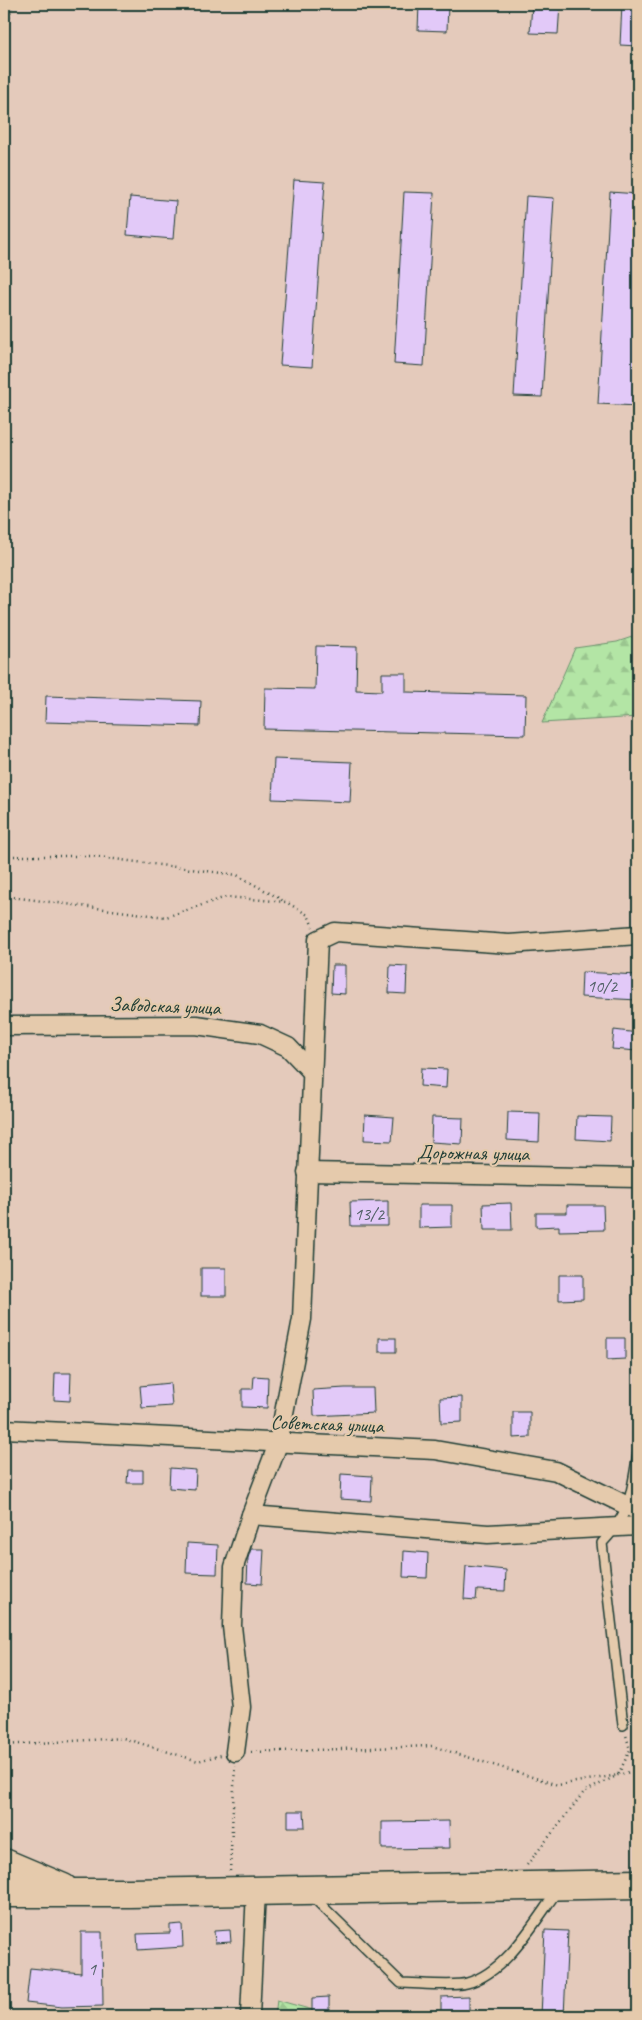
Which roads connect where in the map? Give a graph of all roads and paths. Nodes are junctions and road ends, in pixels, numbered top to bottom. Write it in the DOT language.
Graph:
graph roads {
  1 [pos="12,4"];
  2 [pos="4,47"];
  3 [pos="4,856"];
  4 [pos="4,896"];
  5 [pos="286,902"];
  6 [pos="638,936"];
  7 [pos="318,940"];
  8 [pos="4,1026"];
  9 [pos="311,1071"];
  10 [pos="307,1172"];
  11 [pos="638,1178"];
  12 [pos="4,1429"];
  13 [pos="278,1444"];
  14 [pos="638,1453"];
  15 [pos="633,1509"];
  16 [pos="251,1516"];
  17 [pos="638,1526"];
  18 [pos="616,1528"];
  19 [pos="623,1725"];
  20 [pos="4,1745"];
  21 [pos="235,1752"];
  22 [pos="638,1770"];
  23 [pos="618,1776"];
  24 [pos="4,1863"];
  25 [pos="638,1884"];
  26 [pos="562,1885"];
  27 [pos="511,1886"];
  28 [pos="305,1890"];
  29 [pos="229,1891"];
  30 [pos="256,1891"];
  31 [pos="4,1893"];
  32 [pos="76,1893"];
  33 [pos="250,2016"];
  1 -- 2 [label="path"];
  3 -- 5 [label="path"];
  4 -- 5 [label="path"];
  5 -- 7 [label="path"];
  6 -- 7 [label="street"];
  7 -- 9 [label="street"];
  8 -- 9 [label="street, Заводская улица"];
  9 -- 10 [label="street"];
  10 -- 11 [label="street, Дорожная улица"];
  10 -- 13 [label="street"];
  12 -- 13 [label="street, Советская улица"];
  13 -- 15 [label="street, Советская улица"];
  13 -- 16 [label="street"];
  14 -- 15 [label="lane"];
  15 -- 18 [label="lane"];
  16 -- 18 [label="street"];
  16 -- 21 [label="street"];
  17 -- 18 [label="street"];
  18 -- 19 [label="lane"];
  19 -- 23 [label="path"];
  20 -- 21 [label="path"];
  21 -- 23 [label="path"];
  21 -- 29 [label="path"];
  22 -- 23 [label="path"];
  23 -- 27 [label="path"];
  24 -- 32 [label="highway"];
  25 -- 26 [label="highway"];
  26 -- 27 [label="highway"];
  26 -- 28 [label="lane"];
  27 -- 28 [label="highway"];
  28 -- 30 [label="highway"];
  29 -- 30 [label="highway"];
  29 -- 32 [label="highway"];
  30 -- 33 [label="street"];
  31 -- 32 [label="highway"];
}
